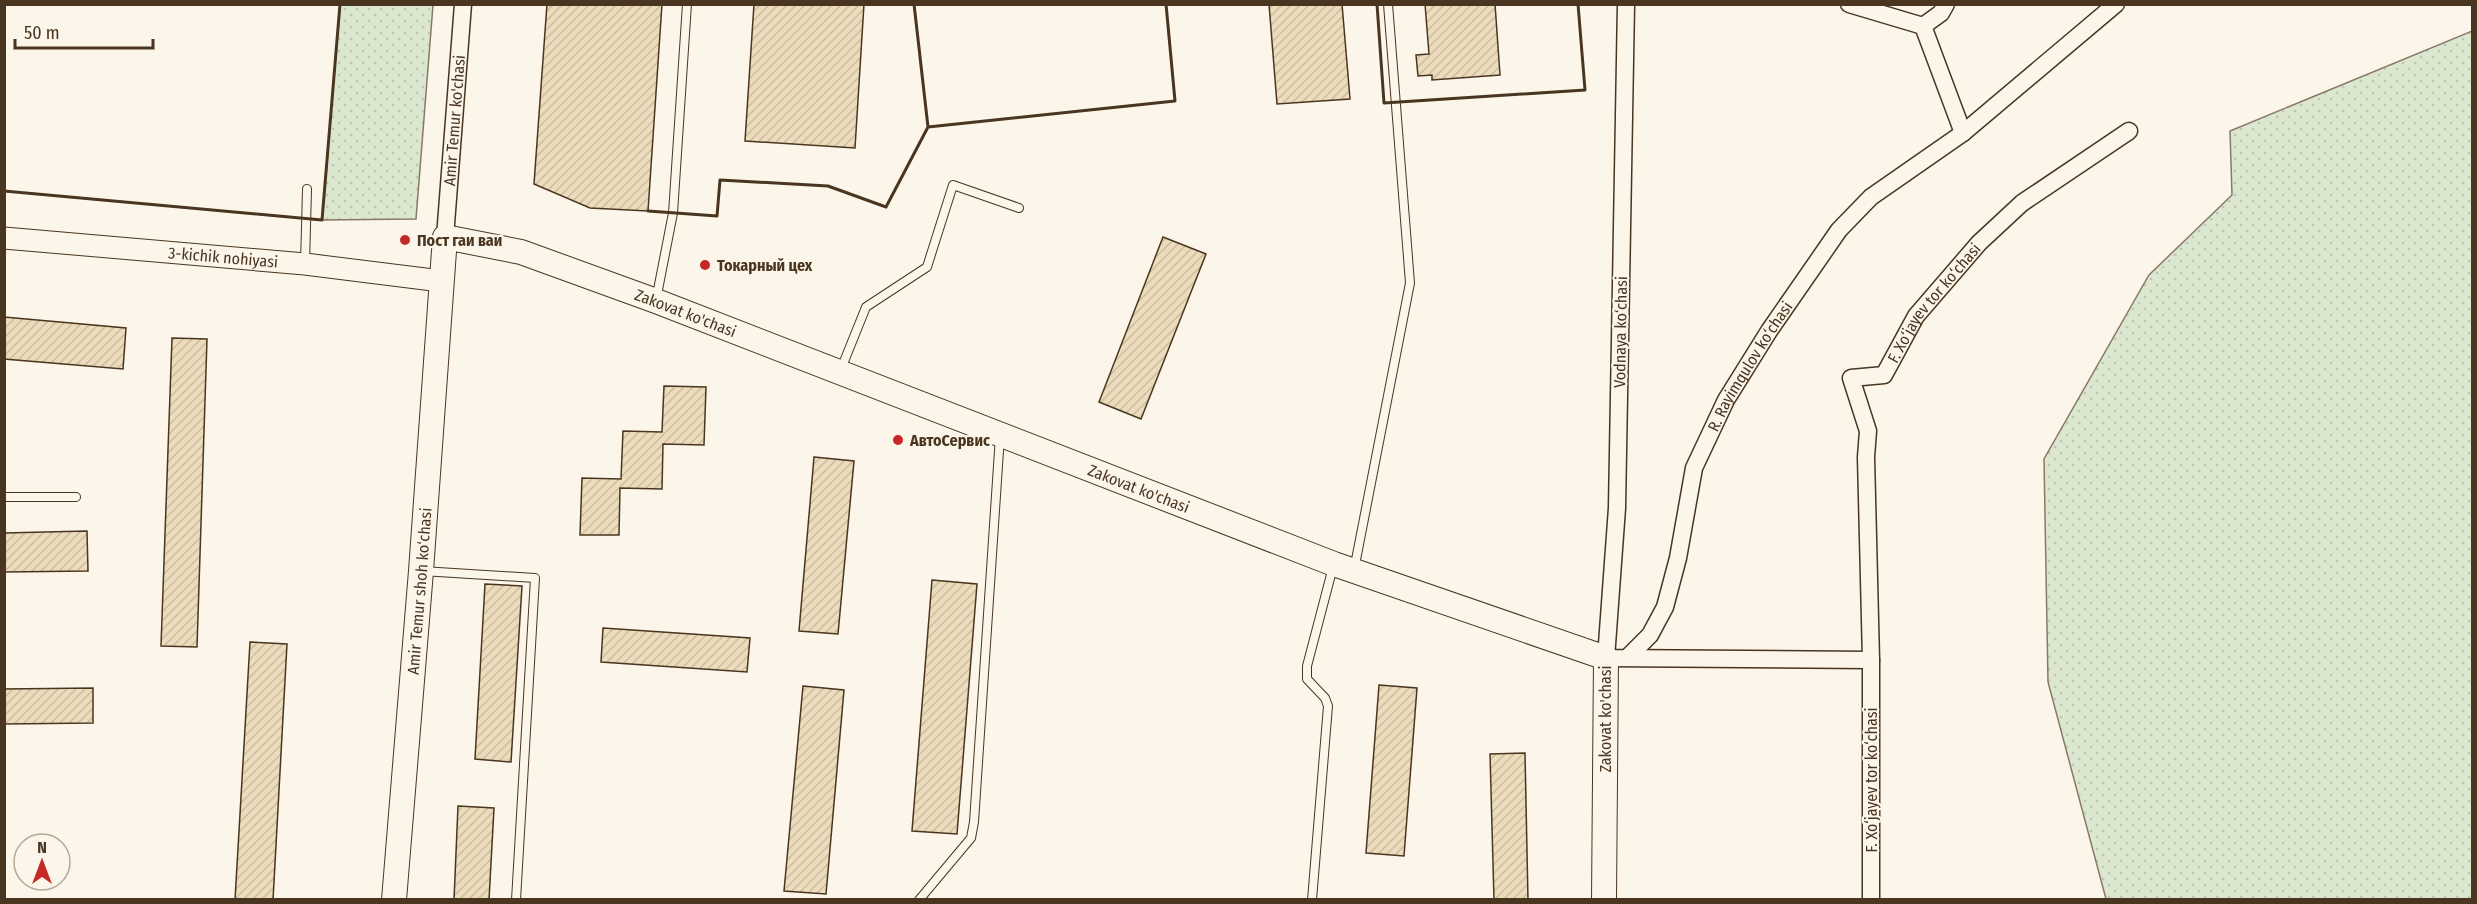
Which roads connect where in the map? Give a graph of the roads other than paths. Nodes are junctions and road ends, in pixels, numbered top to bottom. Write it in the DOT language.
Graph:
graph roads {
  1 [pos="463,4"];
  2 [pos="687,4"];
  3 [pos="1388,4"];
  4 [pos="1626,4"];
  5 [pos="1849,4"];
  6 [pos="1946,4"];
  7 [pos="2116,4"];
  8 [pos="1923,26"];
  9 [pos="2129,131"];
  10 [pos="1964,133"];
  11 [pos="307,189"];
  12 [pos="1019,208"];
  13 [pos="445,237"];
  14 [pos="4,238"];
  15 [pos="305,264"];
  16 [pos="441,281"];
  17 [pos="656,301"];
  18 [pos="839,372"];
  19 [pos="1000,436"];
  20 [pos="4,497"];
  21 [pos="76,497"];
  22 [pos="1344,567"];
  23 [pos="421,571"];
  24 [pos="1617,657"];
  25 [pos="1871,660"];
  26 [pos="394,900"];
  27 [pos="516,900"];
  28 [pos="919,900"];
  29 [pos="1312,900"];
  30 [pos="1604,900"];
  31 [pos="1871,900"];
  1 -- 13 [label="street, Amir Temur ko'chasi"];
  2 -- 17 [label="lane"];
  3 -- 22 [label="lane"];
  4 -- 24 [label="street, Vodnaya ko‘chasi"];
  5 -- 8 [label="street"];
  6 -- 8 [label="street"];
  7 -- 10 [label="street, R. Rayimqulov ko‘chasi"];
  8 -- 10 [label="street"];
  9 -- 25 [label="street, F. Xo‘jayev tor ko‘chasi"];
  10 -- 24 [label="street, R. Rayimqulov ko‘chasi"];
  11 -- 15 [label="lane"];
  12 -- 18 [label="lane"];
  13 -- 16 [label="main road, Amir Temur shoh ko‘chasi"];
  13 -- 17 [label="main road, Zakovat ko'chasi"];
  14 -- 15 [label="street, 3-kichik nohiyasi"];
  15 -- 16 [label="street, 3-kichik nohiyasi"];
  16 -- 23 [label="main road, Amir Temur shoh ko‘chasi"];
  17 -- 18 [label="main road, Zakovat ko'chasi"];
  18 -- 19 [label="main road, Zakovat ko'chasi"];
  19 -- 22 [label="main road, Zakovat ko'chasi"];
  19 -- 28 [label="lane"];
  20 -- 21 [label="lane"];
  22 -- 24 [label="main road, Zakovat ko'chasi"];
  22 -- 29 [label="lane"];
  23 -- 26 [label="main road, Amir Temur shoh ko‘chasi"];
  23 -- 27 [label="lane"];
  24 -- 25 [label="street"];
  24 -- 30 [label="main road, Zakovat ko'chasi"];
  25 -- 31 [label="street, F. Xo‘jayev tor ko‘chasi"];
}
